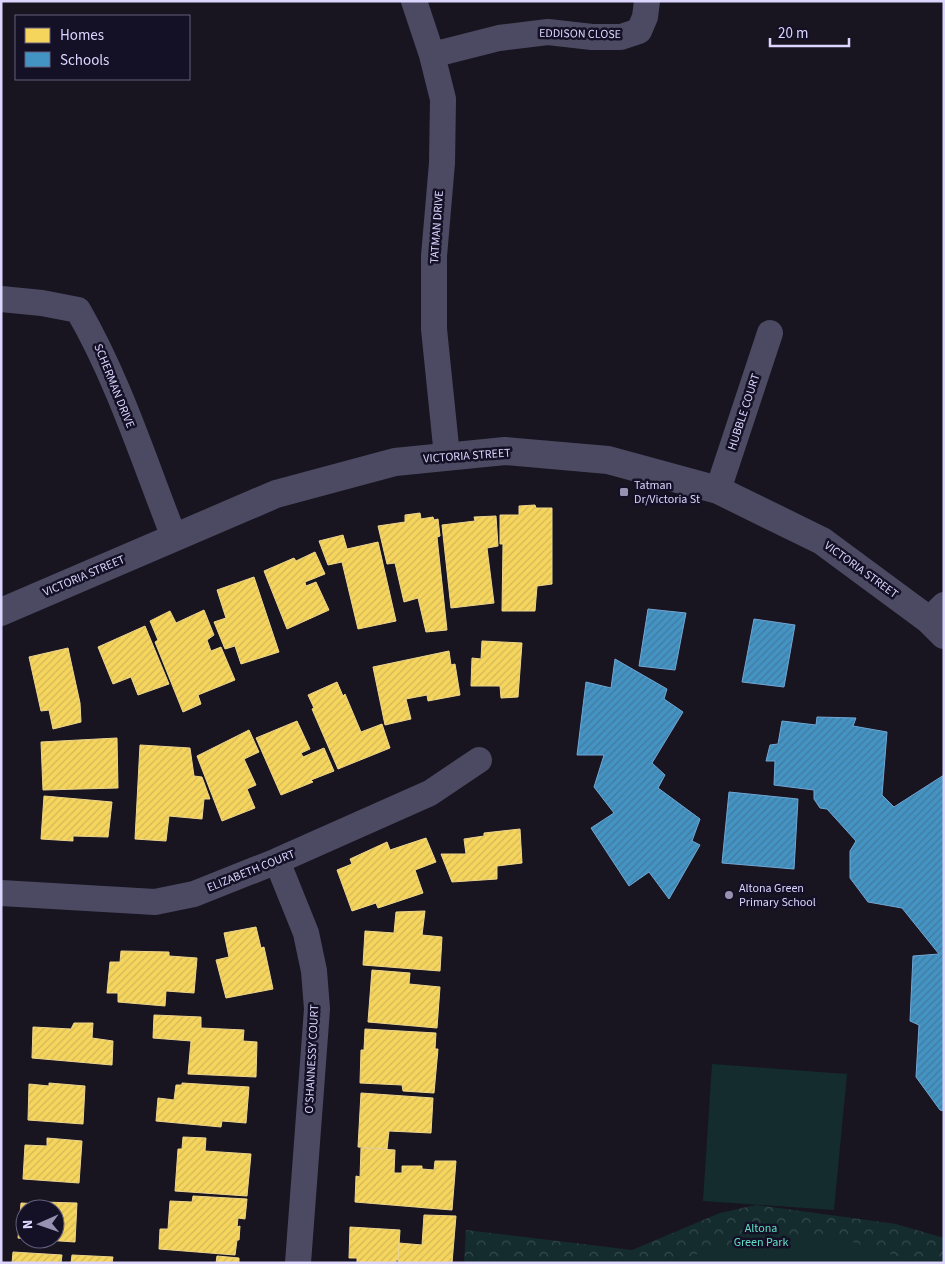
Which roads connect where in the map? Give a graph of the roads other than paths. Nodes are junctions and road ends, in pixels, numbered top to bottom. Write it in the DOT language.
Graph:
graph roads {
  1 [pos="414,1"];
  2 [pos="647,1"];
  3 [pos="432,55"];
  4 [pos="1,299"];
  5 [pos="770,333"];
  6 [pos="447,456"];
  7 [pos="718,490"];
  8 [pos="174,537"];
  9 [pos="1,612"];
  10 [pos="939,620"];
  11 [pos="479,760"];
  12 [pos="277,861"];
  13 [pos="1,893"];
  14 [pos="298,1263"];
  1 -- 3 [label="street, TATMAN DRIVE"];
  2 -- 3 [label="street, EDDISON CLOSE"];
  3 -- 6 [label="street, TATMAN DRIVE"];
  4 -- 8 [label="street, SCHERMAN DRIVE"];
  5 -- 7 [label="street, HUBBLE COURT"];
  6 -- 7 [label="street, VICTORIA STREET"];
  6 -- 8 [label="street, VICTORIA STREET"];
  7 -- 10 [label="street, VICTORIA STREET"];
  8 -- 9 [label="street, VICTORIA STREET"];
  11 -- 12 [label="street, ELIZABETH COURT"];
  12 -- 13 [label="street, ELIZABETH COURT"];
  12 -- 14 [label="street, O'SHANNESSY COURT"];
}
